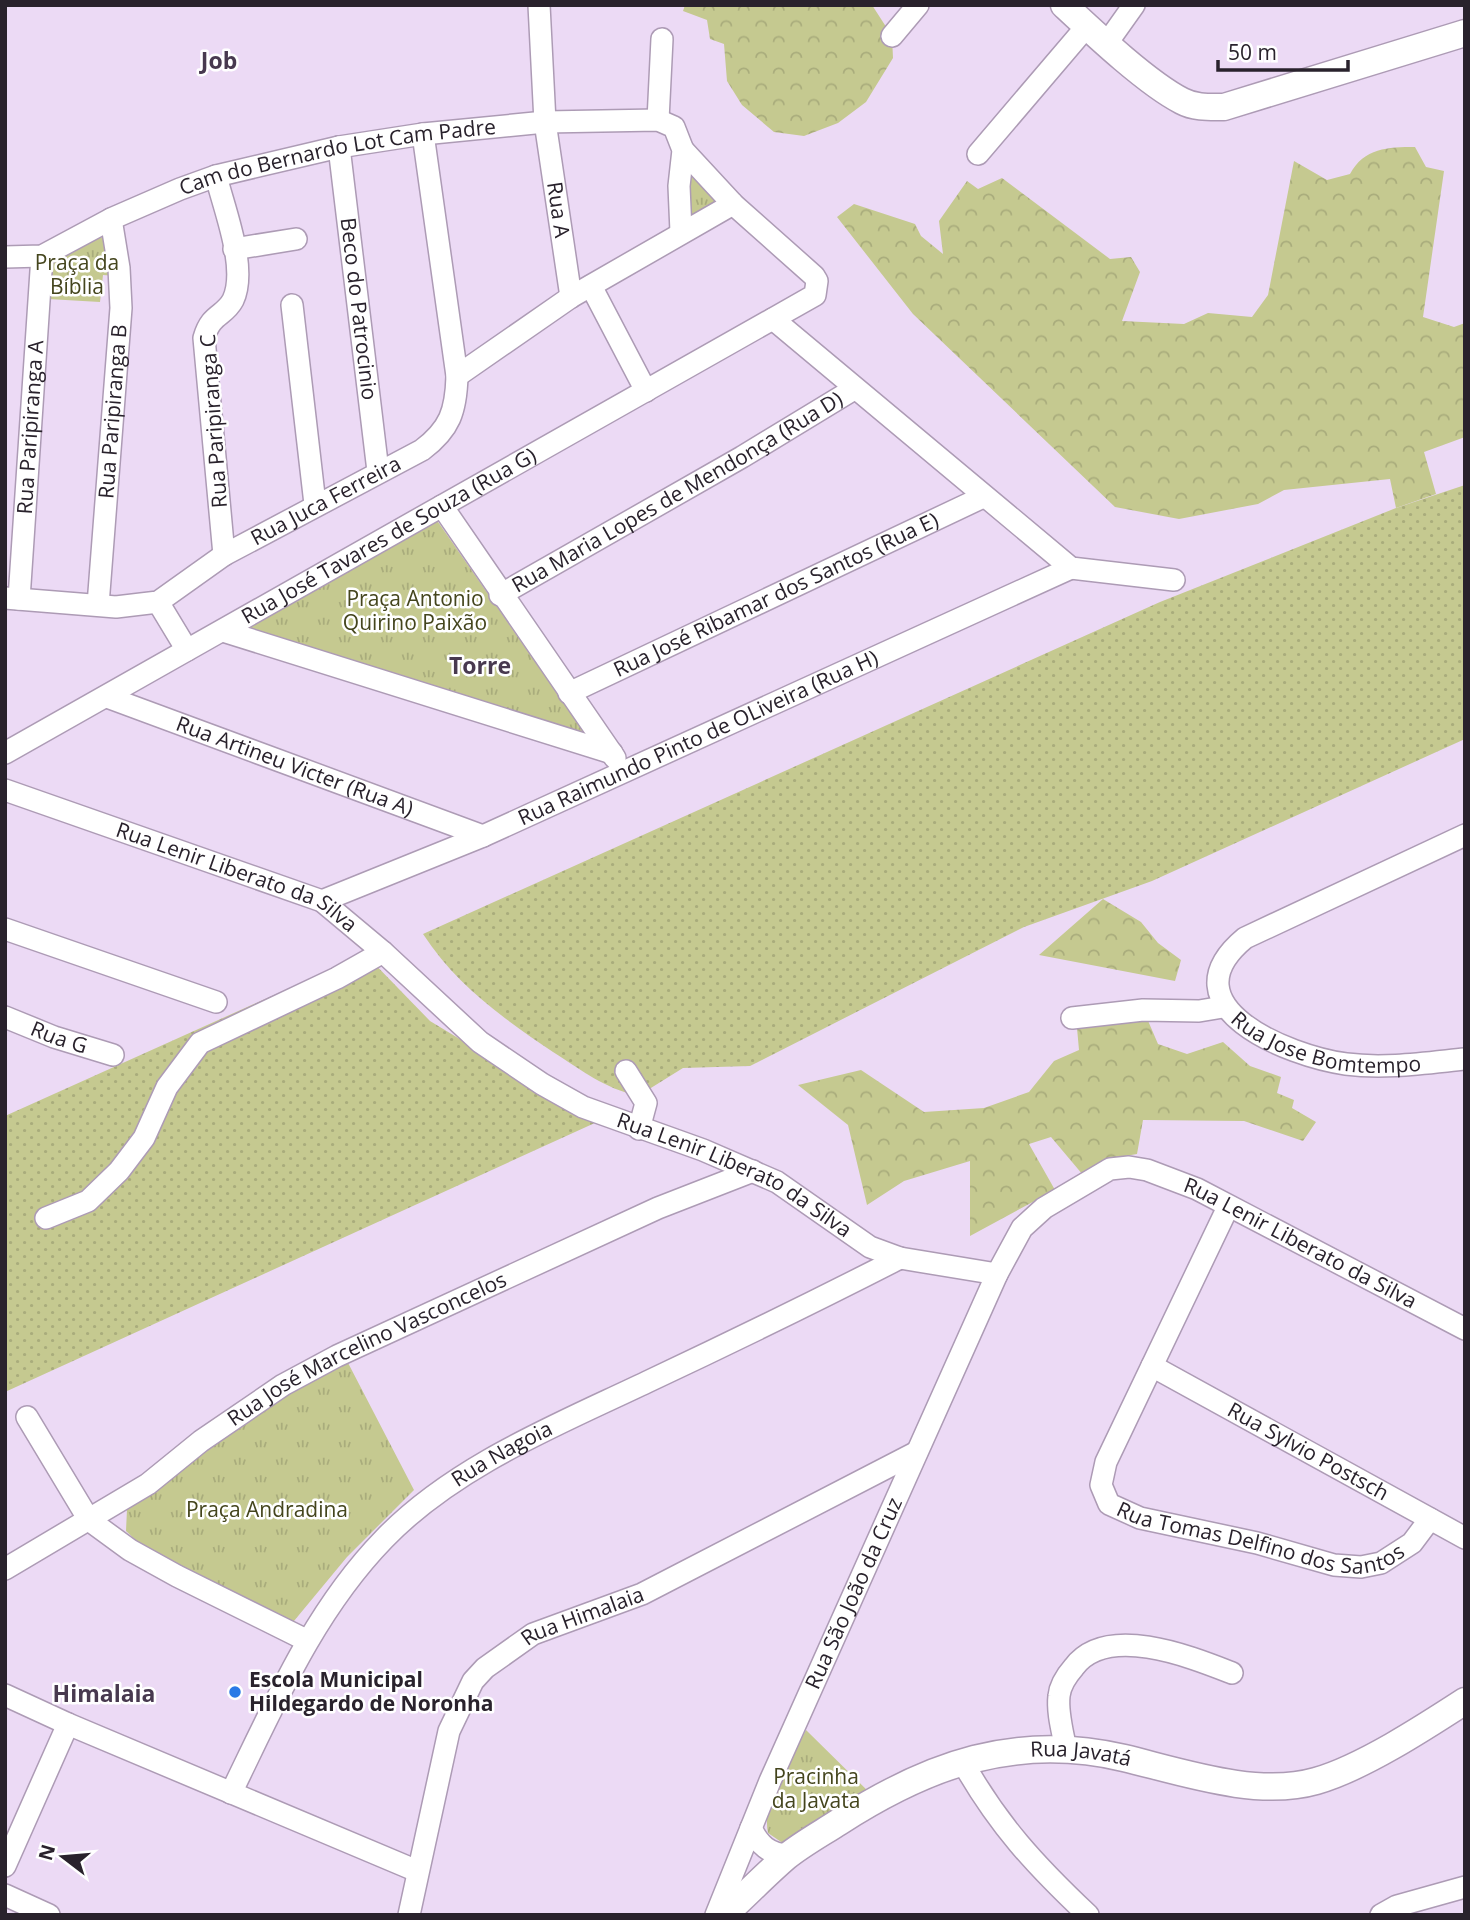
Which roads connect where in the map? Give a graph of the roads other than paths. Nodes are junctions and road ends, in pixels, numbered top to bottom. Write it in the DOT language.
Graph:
graph roads {
  1 [pos="539,5"];
  2 [pos="918,5"];
  3 [pos="1064,5"];
  4 [pos="1134,5"];
  5 [pos="1087,26"];
  6 [pos="1465,33"];
  7 [pos="892,36"];
  8 [pos="662,39"];
  9 [pos="1107,43"];
  10 [pos="658,120"];
  11 [pos="545,122"];
  12 [pos="423,134"];
  13 [pos="681,143"];
  14 [pos="339,147"];
  15 [pos="978,154"];
  16 [pos="216,176"];
  17 [pos="733,204"];
  18 [pos="111,219"];
  19 [pos="681,232"];
  20 [pos="296,239"];
  21 [pos="234,249"];
  22 [pos="42,256"];
  23 [pos="5,257"];
  24 [pos="591,286"];
  25 [pos="571,297"];
  26 [pos="292,305"];
  27 [pos="773,319"];
  28 [pos="457,376"];
  29 [pos="853,389"];
  30 [pos="646,391"];
  31 [pos="378,471"];
  32 [pos="983,497"];
  33 [pos="315,504"];
  34 [pos="442,506"];
  35 [pos="224,555"];
  36 [pos="1071,568"];
  37 [pos="1174,580"];
  38 [pos="500,595"];
  39 [pos="12,598"];
  40 [pos="158,602"];
  41 [pos="98,605"];
  42 [pos="223,631"];
  43 [pos="187,650"];
  44 [pos="569,693"];
  45 [pos="107,698"];
  46 [pos="5,753"];
  47 [pos="612,753"];
  48 [pos="624,771"];
  49 [pos="5,790"];
  50 [pos="1465,835"];
  51 [pos="482,836"];
  52 [pos="322,901"];
  53 [pos="5,929"];
  54 [pos="383,952"];
  55 [pos="216,1002"];
  56 [pos="1223,1007"];
  57 [pos="5,1017"];
  58 [pos="1072,1018"];
  59 [pos="113,1055"];
  60 [pos="1465,1059"];
  61 [pos="626,1071"];
  62 [pos="639,1129"];
  63 [pos="753,1171"];
  64 [pos="1228,1207"];
  65 [pos="46,1218"];
  66 [pos="900,1258"];
  67 [pos="997,1274"];
  68 [pos="1465,1329"];
  69 [pos="1152,1366"];
  70 [pos="27,1417"];
  71 [pos="915,1452"];
  72 [pos="1430,1518"];
  73 [pos="89,1520"];
  74 [pos="1465,1538"];
  75 [pos="5,1569"];
  76 [pos="306,1640"];
  77 [pos="1232,1673"];
  78 [pos="5,1695"];
  79 [pos="1465,1700"];
  80 [pos="68,1724"];
  81 [pos="1066,1749"];
  82 [pos="962,1760"];
  83 [pos="231,1793"];
  84 [pos="751,1828"];
  85 [pos="788,1855"];
  86 [pos="5,1866"];
  87 [pos="417,1871"];
  88 [pos="1465,1887"];
  89 [pos="5,1895"];
  90 [pos="49,1915"];
  91 [pos="409,1915"];
  92 [pos="716,1915"];
  93 [pos="724,1915"];
  94 [pos="1088,1915"];
  95 [pos="1381,1915"];
  1 -- 11 [label="street, Rua A"];
  2 -- 7 [label="street"];
  3 -- 5 [label="street"];
  4 -- 9 [label="street"];
  5 -- 9 [label="street"];
  5 -- 15 [label="street"];
  6 -- 9 [label="street"];
  8 -- 10 [label="street"];
  10 -- 11 [label="street, Cam do Bernardo Lot Cam Padre"];
  10 -- 13 [label="street"];
  11 -- 12 [label="street, Cam do Bernardo Lot Cam Padre"];
  11 -- 25 [label="street, Rua A"];
  12 -- 14 [label="street, Cam do Bernardo Lot Cam Padre"];
  12 -- 28 [label="street, Rua Juca Ferreira"];
  13 -- 17 [label="street"];
  13 -- 19 [label="street"];
  14 -- 16 [label="street, Cam do Bernardo Lot Cam Padre"];
  14 -- 31 [label="street, Beco do Patrocinio"];
  16 -- 18 [label="street, Cam do Bernardo Lot Cam Padre"];
  16 -- 21 [label="street, Rua Paripiranga C"];
  17 -- 19 [label="street"];
  17 -- 27 [label="street, Rua José Tavares de Souza (Rua G)"];
  18 -- 22 [label="street, Cam do Bernardo Lot Cam Padre"];
  18 -- 41 [label="street, Rua Paripiranga B"];
  19 -- 24 [label="street"];
  20 -- 21 [label="street"];
  21 -- 35 [label="street, Rua Paripiranga C"];
  22 -- 23 [label="street, Cam do Bernardo Lot Cam Padre"];
  22 -- 39 [label="street, Rua Paripiranga A"];
  24 -- 25 [label="street"];
  24 -- 30 [label="street"];
  25 -- 28 [label="street"];
  26 -- 33 [label="street"];
  27 -- 29 [label="street"];
  27 -- 30 [label="street, Rua José Tavares de Souza (Rua G)"];
  28 -- 31 [label="street, Rua Juca Ferreira"];
  29 -- 32 [label="street"];
  29 -- 38 [label="street, Rua Maria Lopes de Mendonça (Rua D)"];
  30 -- 34 [label="street, Rua José Tavares de Souza (Rua G)"];
  31 -- 33 [label="street, Rua Juca Ferreira"];
  32 -- 36 [label="street"];
  32 -- 44 [label="street, Rua José Ribamar dos Santos (Rua E)"];
  33 -- 35 [label="street, Rua Juca Ferreira"];
  34 -- 38 [label="street"];
  34 -- 42 [label="street, Rua José Tavares de Souza (Rua G)"];
  35 -- 40 [label="street, Rua Juca Ferreira"];
  36 -- 37 [label="street"];
  36 -- 48 [label="street, Rua Raimundo Pinto de OLiveira (Rua H)"];
  38 -- 44 [label="street"];
  39 -- 41 [label="street"];
  40 -- 41 [label="street"];
  40 -- 43 [label="street"];
  42 -- 43 [label="street, Rua José Tavares de Souza (Rua G)"];
  42 -- 47 [label="street"];
  43 -- 45 [label="street, Rua José Tavares de Souza (Rua G)"];
  44 -- 47 [label="street"];
  45 -- 46 [label="street, Rua José Tavares de Souza (Rua G)"];
  45 -- 51 [label="street, Rua Artineu Victer (Rua A)"];
  47 -- 48 [label="street"];
  48 -- 51 [label="street, Rua Raimundo Pinto de OLiveira (Rua H)"];
  49 -- 52 [label="street, Rua Lenir Liberato da Silva"];
  50 -- 56 [label="street, Rua Jose Bomtempo"];
  51 -- 52 [label="street, Rua Raimundo Pinto de OLiveira (Rua H)"];
  52 -- 54 [label="street, Rua Lenir Liberato da Silva"];
  53 -- 55 [label="street"];
  54 -- 62 [label="street, Rua Lenir Liberato da Silva"];
  54 -- 65 [label="street"];
  56 -- 58 [label="street"];
  56 -- 60 [label="street, Rua Jose Bomtempo"];
  57 -- 59 [label="street, Rua G"];
  61 -- 62 [label="street"];
  62 -- 63 [label="street, Rua Lenir Liberato da Silva"];
  63 -- 66 [label="street, Rua Lenir Liberato da Silva"];
  63 -- 73 [label="street, Rua José Marcelino Vasconcelos"];
  64 -- 67 [label="street, Rua Lenir Liberato da Silva"];
  64 -- 68 [label="street, Rua Lenir Liberato da Silva"];
  64 -- 69 [label="street, Rua Tomas Delfino dos Santos"];
  66 -- 67 [label="street, Rua Lenir Liberato da Silva"];
  66 -- 76 [label="street, Rua Nagoia"];
  67 -- 71 [label="street, Rua São João da Cruz"];
  69 -- 72 [label="street, Rua Sylvio Postsch"];
  69 -- 72 [label="street, Rua Tomas Delfino dos Santos"];
  70 -- 73 [label="street"];
  71 -- 84 [label="street, Rua São João da Cruz"];
  71 -- 87 [label="street, Rua Himalaia"];
  72 -- 74 [label="street, Rua Sylvio Postsch"];
  73 -- 75 [label="street, Rua José Marcelino Vasconcelos"];
  73 -- 76 [label="street"];
  76 -- 83 [label="street, Rua Nagoia"];
  77 -- 81 [label="street"];
  78 -- 80 [label="street"];
  79 -- 81 [label="street, Rua Javatá"];
  80 -- 83 [label="street"];
  80 -- 86 [label="street"];
  81 -- 82 [label="street, Rua Javatá"];
  82 -- 85 [label="street, Rua Javatá"];
  82 -- 94 [label="street"];
  83 -- 87 [label="street"];
  84 -- 85 [label="street"];
  84 -- 92 [label="street, Rua São João da Cruz"];
  85 -- 93 [label="street, Rua Javatá"];
  87 -- 91 [label="street, Rua Himalaia"];
  88 -- 95 [label="street"];
  89 -- 90 [label="street"];
}
